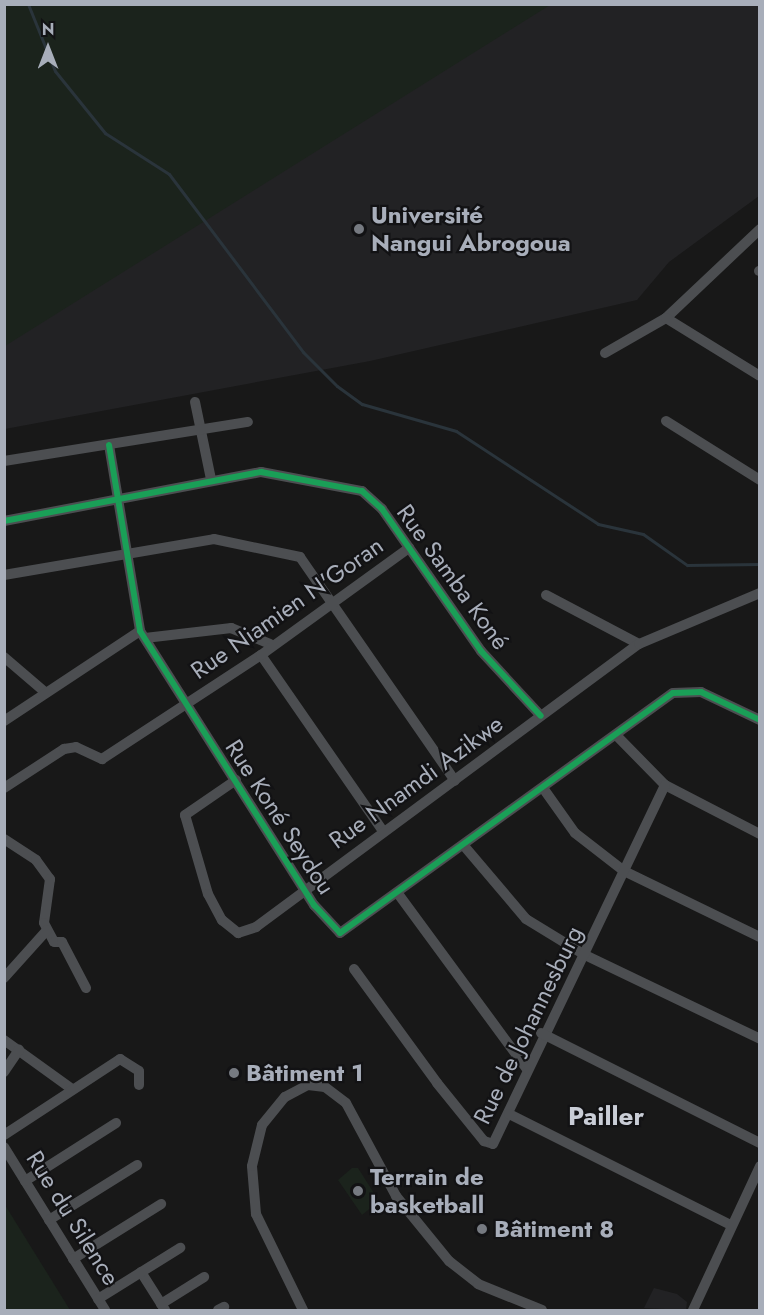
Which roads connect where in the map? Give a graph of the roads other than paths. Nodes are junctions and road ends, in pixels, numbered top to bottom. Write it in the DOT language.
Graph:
graph roads {
  1 [pos="759,229"];
  2 [pos="666,318"];
  3 [pos="605,353"];
  4 [pos="759,376"];
  5 [pos="195,402"];
  6 [pos="666,421"];
  7 [pos="248,422"];
  8 [pos="201,431"];
  9 [pos="109,445"];
  10 [pos="4,461"];
  11 [pos="210,479"];
  12 [pos="759,480"];
  13 [pos="117,497"];
  14 [pos="4,521"];
  15 [pos="409,548"];
  16 [pos="127,551"];
  17 [pos="4,575"];
  18 [pos="759,593"];
  19 [pos="546,595"];
  20 [pos="332,600"];
  21 [pos="142,634"];
  22 [pos="270,644"];
  23 [pos="639,644"];
  24 [pos="261,655"];
  25 [pos="4,657"];
  26 [pos="46,693"];
  27 [pos="185,704"];
  28 [pos="541,716"];
  29 [pos="759,720"];
  30 [pos="4,721"];
  31 [pos="616,735"];
  32 [pos="236,780"];
  33 [pos="455,781"];
  34 [pos="665,785"];
  35 [pos="4,788"];
  36 [pos="543,788"];
  37 [pos="383,831"];
  38 [pos="759,834"];
  39 [pos="4,839"];
  40 [pos="465,847"];
  41 [pos="624,871"];
  42 [pos="306,887"];
  43 [pos="399,895"];
  44 [pos="47,930"];
  45 [pos="759,937"];
  46 [pos="585,956"];
  47 [pos="354,969"];
  48 [pos="4,978"];
  49 [pos="86,988"];
  50 [pos="541,1033"];
  51 [pos="759,1039"];
  52 [pos="4,1040"];
  53 [pos="19,1050"];
  54 [pos="526,1068"];
  55 [pos="4,1072"];
  56 [pos="140,1085"];
  57 [pos="72,1089"];
  58 [pos="509,1114"];
  59 [pos="116,1123"];
  60 [pos="4,1135"];
  61 [pos="759,1143"];
  62 [pos="4,1147"];
  63 [pos="137,1165"];
  64 [pos="758,1171"];
  65 [pos="25,1181"];
  66 [pos="161,1204"];
  67 [pos="49,1220"];
  68 [pos="729,1224"];
  69 [pos="180,1248"];
  70 [pos="73,1258"];
  71 [pos="141,1272"];
  72 [pos="204,1277"];
  73 [pos="98,1299"];
  74 [pos="163,1307"];
  75 [pos="105,1311"];
  76 [pos="303,1311"];
  77 [pos="542,1311"];
  78 [pos="693,1311"];
  1 -- 2 [label="street"];
  2 -- 3 [label="street"];
  2 -- 4 [label="street"];
  5 -- 8 [label="street"];
  6 -- 12 [label="street"];
  7 -- 8 [label="street"];
  8 -- 9 [label="street"];
  8 -- 11 [label="street"];
  9 -- 10 [label="street"];
  9 -- 13 [label="street, Rue Koné Seydou"];
  11 -- 13 [label="street, Rue Samba Koné"];
  11 -- 15 [label="street, Rue Samba Koné"];
  13 -- 14 [label="street, Rue Samba Koné"];
  13 -- 16 [label="street, Rue Koné Seydou"];
  15 -- 20 [label="street, Rue Niamien N'Goran"];
  15 -- 28 [label="street, Rue Samba Koné"];
  16 -- 17 [label="street"];
  16 -- 20 [label="street"];
  16 -- 21 [label="street, Rue Koné Seydou"];
  18 -- 23 [label="street, Rue Nnamdi Azikwe"];
  19 -- 23 [label="street"];
  20 -- 22 [label="street, Rue Niamien N'Goran"];
  20 -- 33 [label="street"];
  21 -- 22 [label="street"];
  21 -- 26 [label="street"];
  21 -- 27 [label="street, Rue Koné Seydou"];
  22 -- 24 [label="street, Rue Niamien N'Goran"];
  23 -- 28 [label="street, Rue Nnamdi Azikwe"];
  24 -- 27 [label="street, Rue Niamien N'Goran"];
  24 -- 37 [label="street"];
  25 -- 26 [label="street"];
  26 -- 30 [label="street"];
  27 -- 32 [label="street, Rue Koné Seydou"];
  27 -- 35 [label="street, Rue Niamien N'Goran"];
  28 -- 33 [label="street, Rue Nnamdi Azikwe"];
  29 -- 31 [label="street, Rue Koné Seydou"];
  31 -- 34 [label="street"];
  31 -- 36 [label="street, Rue Koné Seydou"];
  32 -- 42 [label="street, Rue Koné Seydou"];
  32 -- 42 [label="street, Rue Nnamdi Azikwe"];
  33 -- 37 [label="street, Rue Nnamdi Azikwe"];
  34 -- 38 [label="street"];
  34 -- 41 [label="street, Rue de Johannesburg"];
  36 -- 40 [label="street, Rue Koné Seydou"];
  36 -- 41 [label="street"];
  37 -- 42 [label="street, Rue Nnamdi Azikwe"];
  39 -- 44 [label="street"];
  40 -- 43 [label="street, Rue Koné Seydou"];
  40 -- 46 [label="street"];
  41 -- 45 [label="street"];
  41 -- 46 [label="street, Rue de Johannesburg"];
  42 -- 43 [label="street, Rue Koné Seydou"];
  43 -- 54 [label="street"];
  44 -- 48 [label="street"];
  44 -- 49 [label="street"];
  46 -- 50 [label="street, Rue de Johannesburg"];
  46 -- 51 [label="street"];
  47 -- 58 [label="street, Rue de Johannesburg"];
  50 -- 54 [label="street, Rue de Johannesburg"];
  50 -- 61 [label="street"];
  52 -- 53 [label="street"];
  53 -- 55 [label="street"];
  53 -- 57 [label="street"];
  54 -- 58 [label="street, Rue de Johannesburg"];
  56 -- 57 [label="street"];
  57 -- 60 [label="street"];
  58 -- 68 [label="street"];
  59 -- 65 [label="street"];
  62 -- 65 [label="street, Rue du Silence"];
  63 -- 67 [label="street"];
  64 -- 68 [label="street"];
  65 -- 67 [label="street, Rue du Silence"];
  66 -- 70 [label="street"];
  67 -- 70 [label="street, Rue du Silence"];
  68 -- 78 [label="street"];
  69 -- 71 [label="street"];
  70 -- 73 [label="street, Rue du Silence"];
  71 -- 73 [label="street"];
  71 -- 74 [label="street"];
  72 -- 74 [label="street"];
  73 -- 75 [label="street, Rue du Silence"];
  76 -- 77 [label="street"];
}
